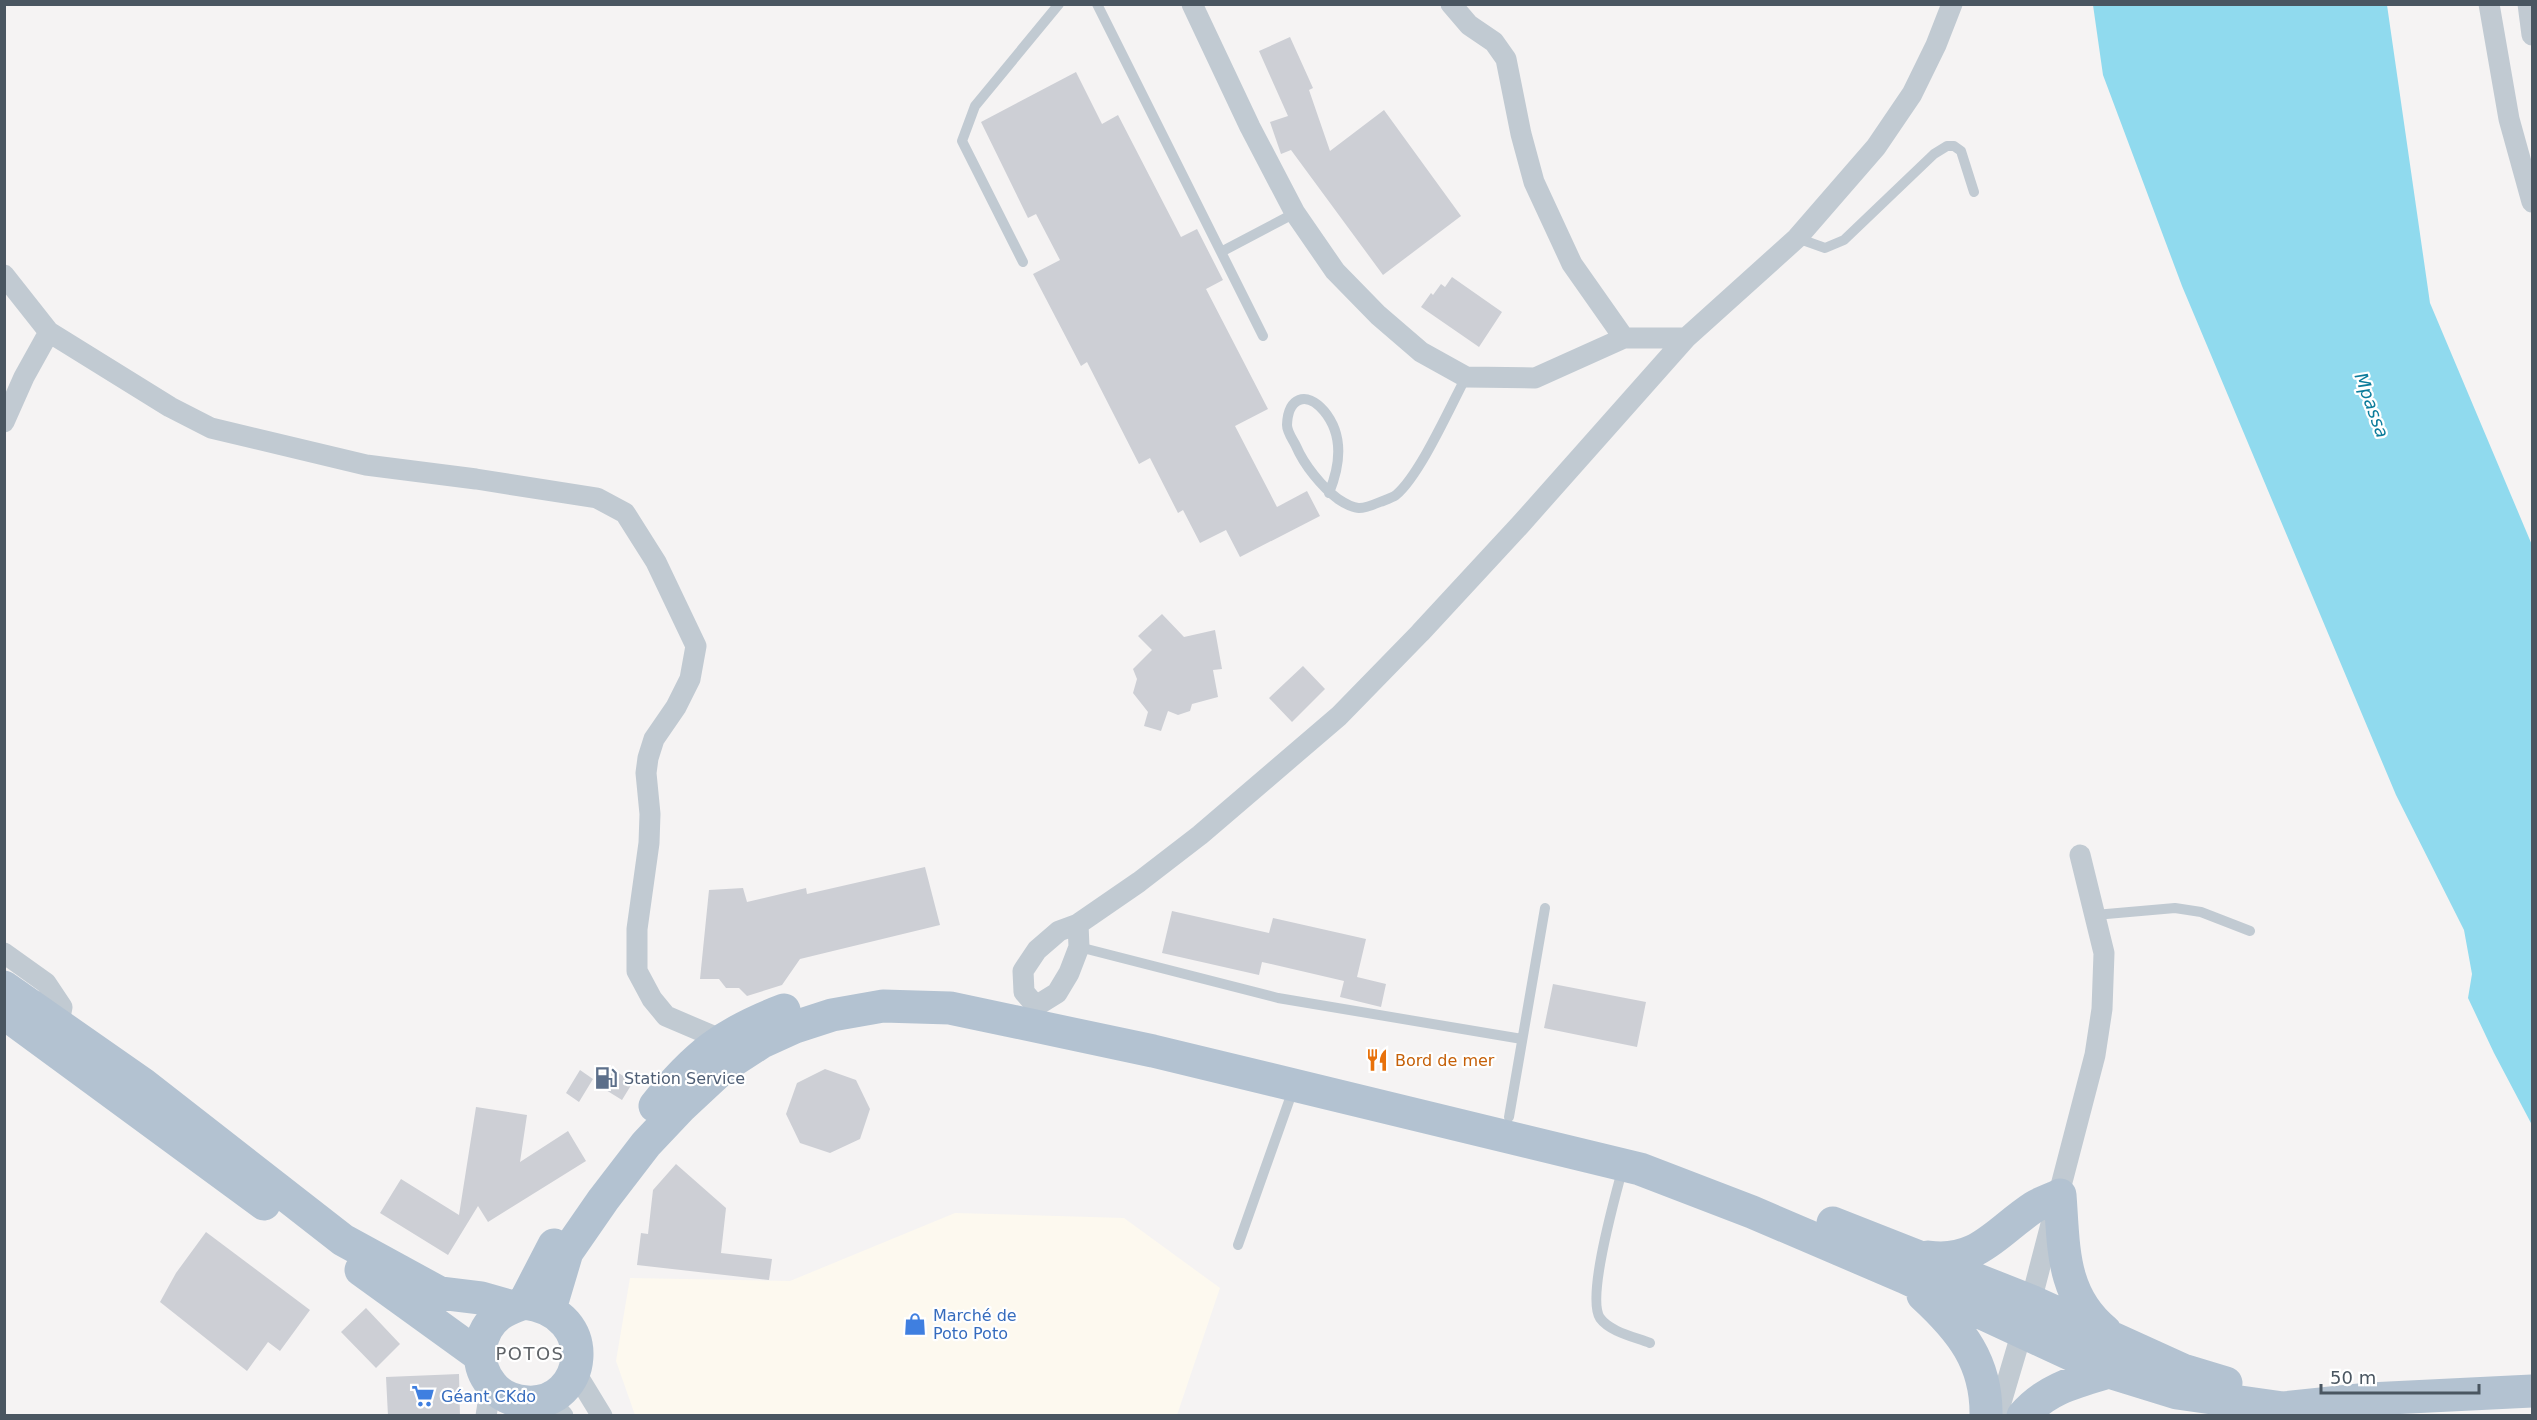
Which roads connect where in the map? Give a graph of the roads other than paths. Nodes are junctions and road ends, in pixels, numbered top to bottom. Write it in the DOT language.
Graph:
graph roads {
  1 [pos="1059,4"];
  2 [pos="1097,4"];
  3 [pos="1192,4"];
  4 [pos="1451,4"];
  5 [pos="1952,4"];
  6 [pos="2489,4"];
  7 [pos="2528,4"];
  8 [pos="2532,34"];
  9 [pos="1974,192"];
  10 [pos="2532,202"];
  11 [pos="1295,213"];
  12 [pos="1797,238"];
  13 [pos="1221,252"];
  14 [pos="1023,262"];
  15 [pos="4,274"];
  16 [pos="49,332"];
  17 [pos="1263,336"];
  18 [pos="1624,338"];
  19 [pos="1686,338"];
  20 [pos="1466,377"];
  21 [pos="4,422"];
  22 [pos="1329,493"];
  23 [pos="2080,855"];
  24 [pos="1545,908"];
  25 [pos="2095,915"];
  26 [pos="1078,924"];
  27 [pos="2250,931"];
  28 [pos="1079,947"];
  29 [pos="4,952"];
  30 [pos="4,987"];
  31 [pos="1036,1006"];
  32 [pos="4,1013"];
  33 [pos="51,1033"];
  34 [pos="720,1039"];
  35 [pos="1522,1039"];
  36 [pos="1294,1084"];
  37 [pos="1509,1118"];
  38 [pos="1624,1164"];
  39 [pos="2060,1195"];
  40 [pos="1238,1245"];
  41 [pos="1909,1266"];
  42 [pos="2031,1301"];
  43 [pos="529,1306"];
  44 [pos="2021,1332"];
  45 [pos="2119,1342"];
  46 [pos="1650,1343"];
  47 [pos="574,1370"];
  48 [pos="2109,1372"];
  49 [pos="486,1386"];
  50 [pos="2532,1391"];
  51 [pos="2319,1403"];
  52 [pos="544,1408"];
  53 [pos="602,1416"];
  54 [pos="1986,1416"];
  55 [pos="1997,1416"];
  56 [pos="2023,1416"];
  1 -- 14 [label="lane"];
  2 -- 13 [label="lane"];
  3 -- 11 [label="street"];
  4 -- 18 [label="street"];
  5 -- 12 [label="street"];
  6 -- 10 [label="street"];
  7 -- 8 [label="street"];
  9 -- 12 [label="lane"];
  11 -- 13 [label="lane"];
  11 -- 20 [label="street"];
  12 -- 19 [label="street"];
  13 -- 17 [label="lane"];
  15 -- 16 [label="street"];
  16 -- 21 [label="street"];
  16 -- 34 [label="street"];
  18 -- 19 [label="street"];
  18 -- 20 [label="street"];
  19 -- 26 [label="street"];
  20 -- 22 [label="lane"];
  22 -- 22 [label="lane"];
  23 -- 25 [label="street"];
  24 -- 35 [label="lane"];
  25 -- 27 [label="lane"];
  25 -- 39 [label="street"];
  26 -- 28 [label="street"];
  26 -- 31 [label="street"];
  28 -- 31 [label="street"];
  28 -- 35 [label="lane"];
  29 -- 33 [label="street"];
  30 -- 33 [label="main road"];
  31 -- 34 [label="main road"];
  31 -- 37 [label="main road"];
  32 -- 33 [label="main road"];
  33 -- 43 [label="main road"];
  33 -- 49 [label="main road"];
  34 -- 43 [label="main road"];
  35 -- 37 [label="lane"];
  36 -- 38 [label="main road"];
  36 -- 40 [label="lane"];
  36 -- 43 [label="main road"];
  37 -- 41 [label="main road"];
  38 -- 41 [label="main road"];
  38 -- 46 [label="lane"];
  39 -- 41 [label="main road"];
  39 -- 42 [label="street"];
  39 -- 45 [label="main road"];
  41 -- 42 [label="main road"];
  41 -- 44 [label="main road"];
  41 -- 54 [label="main road"];
  42 -- 44 [label="street"];
  42 -- 45 [label="main road"];
  43 -- 47 [label="main road"];
  43 -- 49 [label="main road"];
  44 -- 48 [label="main road"];
  44 -- 55 [label="street"];
  45 -- 51 [label="main road"];
  47 -- 52 [label="main road"];
  47 -- 53 [label="street"];
  48 -- 51 [label="main road"];
  48 -- 56 [label="main road"];
  49 -- 52 [label="main road"];
  50 -- 51 [label="main road"];
}
